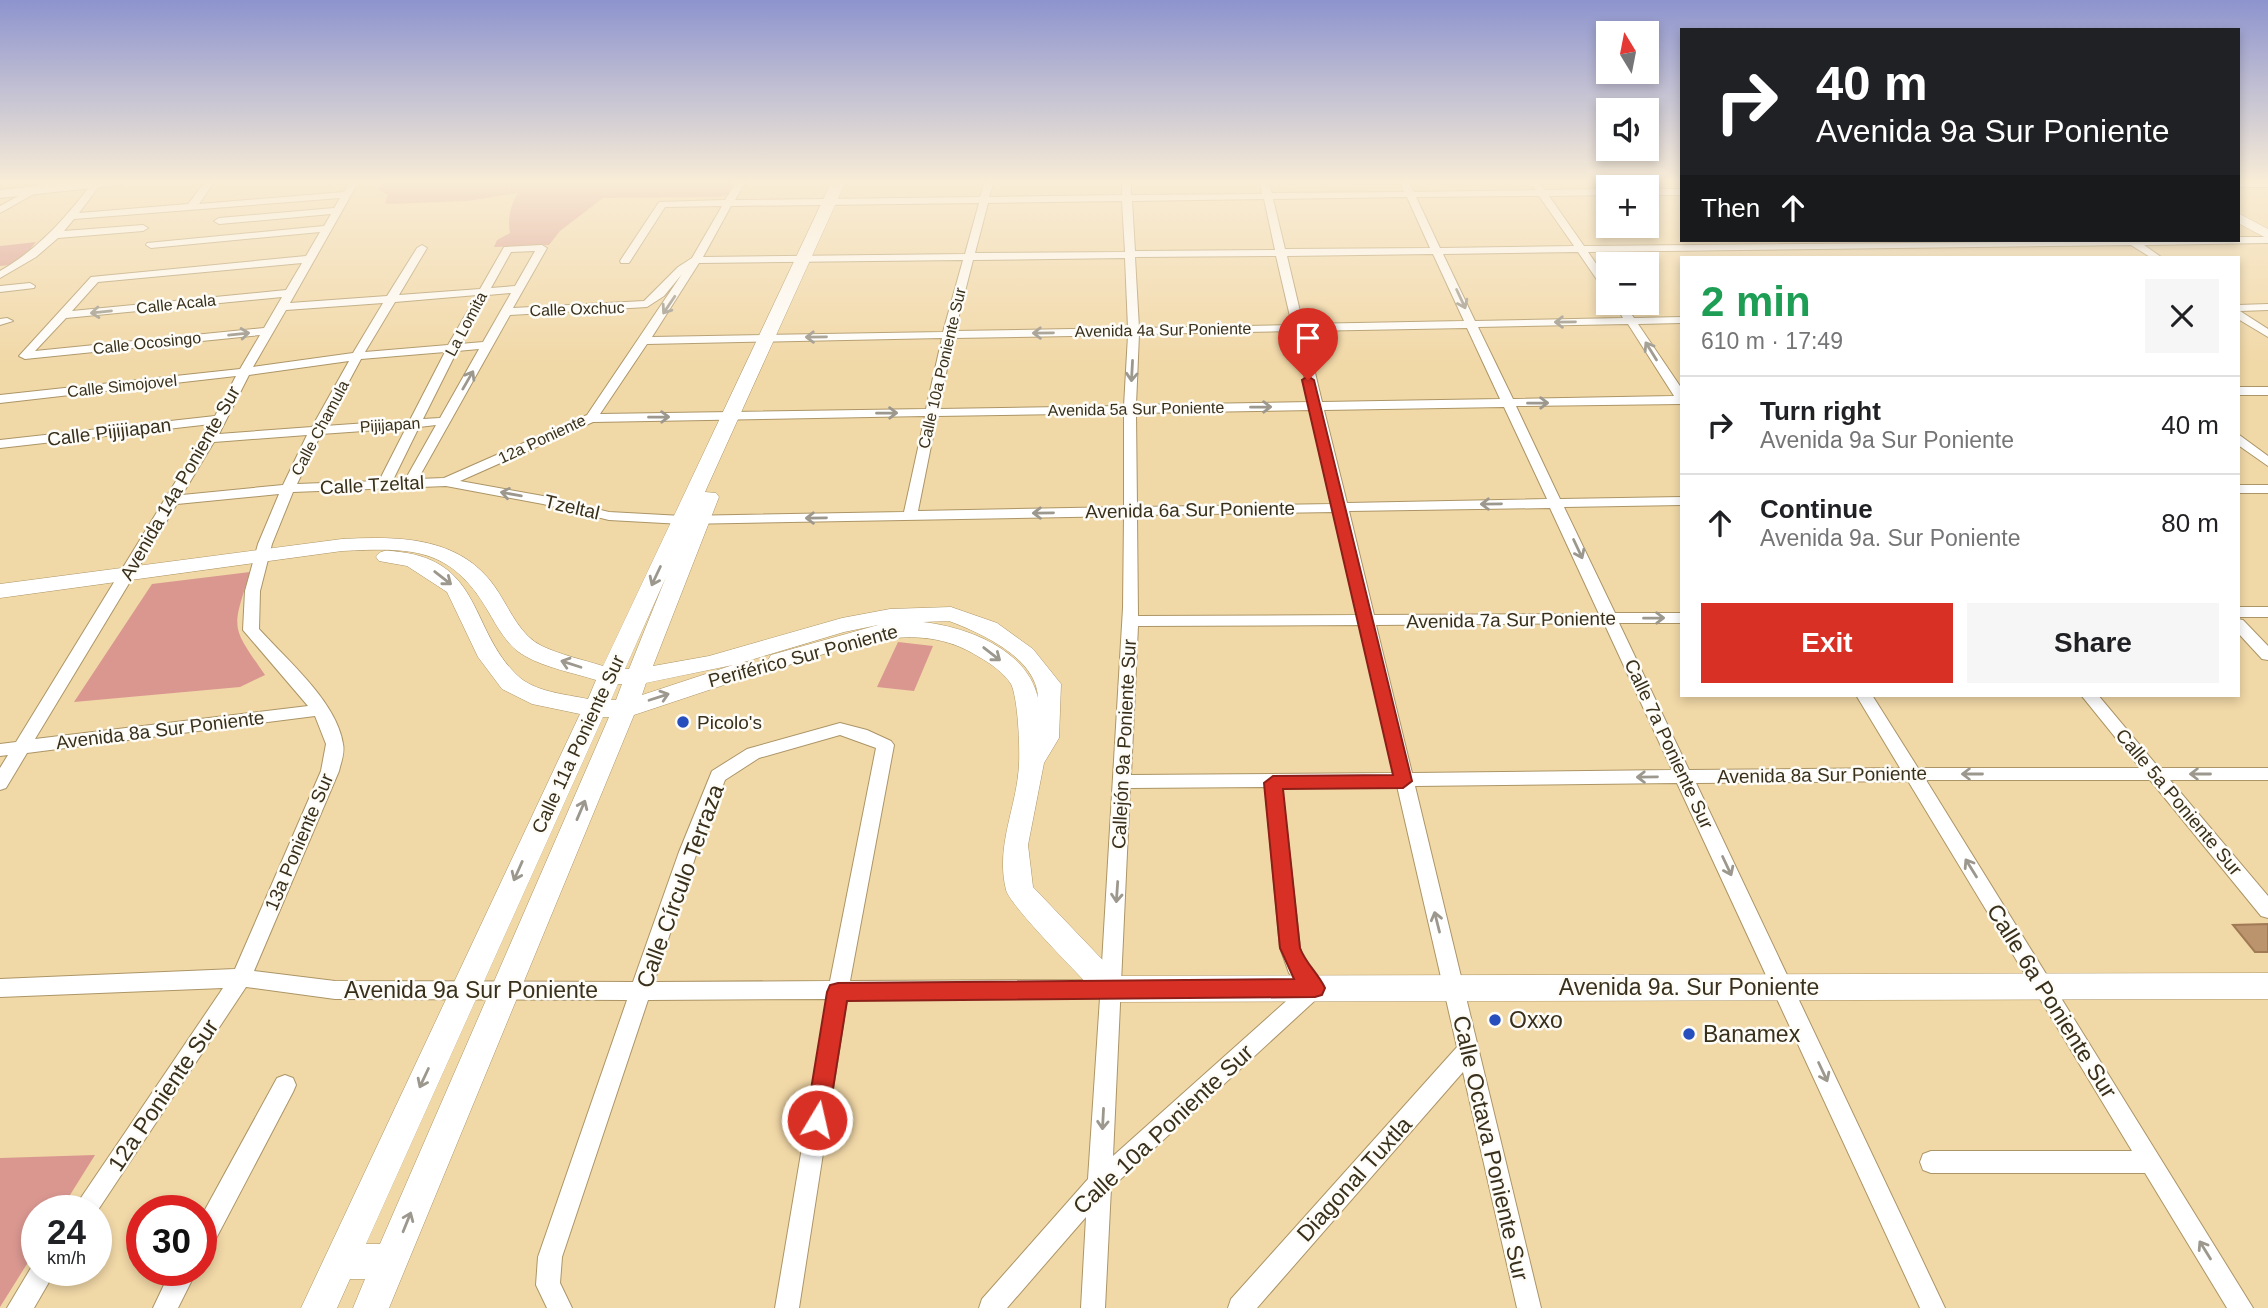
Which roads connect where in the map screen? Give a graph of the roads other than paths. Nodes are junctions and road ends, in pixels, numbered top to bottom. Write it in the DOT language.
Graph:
graph roads {
  1 [pos="49,242"];
  2 [pos="183,242"];
  3 [pos="318,242"];
  4 [pos="637,242"];
  5 [pos="705,242"];
  6 [pos="815,242"];
  7 [pos="973,242"];
  8 [pos="1128,242"];
  9 [pos="1278,242"];
  10 [pos="1434,242"];
  11 [pos="1575,242"];
  12 [pos="1846,242"];
  13 [pos="1852,242"];
  14 [pos="1996,242"];
  15 [pos="2134,242"];
  16 [pos="1714,243"];
  17 [pos="151,245"];
  18 [pos="422,248"];
  19 [pos="1579,248"];
  20 [pos="1438,250"];
  21 [pos="1280,252"];
  22 [pos="1129,254"];
  23 [pos="969,256"];
  24 [pos="1866,256"];
  25 [pos="2014,256"];
  26 [pos="2154,256"];
  27 [pos="808,258"];
  28 [pos="310,259"];
  29 [pos="695,260"];
  30 [pos="625,261"];
  31 [pos="3,271"];
  32 [pos="1596,271"];
  33 [pos="30,286"];
  34 [pos="0,289"];
  35 [pos="520,289"];
  36 [pos="483,291"];
  37 [pos="291,293"];
  38 [pos="391,298"];
  39 [pos="282,307"];
  40 [pos="2268,307"];
  41 [pos="2240,308"];
  42 [pos="507,312"];
  43 [pos="61,315"];
  44 [pos="1628,315"];
  45 [pos="2240,315"];
  46 [pos="1680,320"];
  47 [pos="1632,321"];
  48 [pos="1472,324"];
  49 [pos="1296,327"];
  50 [pos="269,331"];
  51 [pos="1134,331"];
  52 [pos="2268,334"];
  53 [pos="948,335"];
  54 [pos="775,338"];
  55 [pos="644,341"];
  56 [pos="488,345"];
  57 [pos="453,347"];
  58 [pos="358,356"];
  59 [pos="244,372"];
  60 [pos="2240,391"];
  61 [pos="2268,391"];
  62 [pos="1680,397"];
  63 [pos="0,399"];
  64 [pos="1680,400"];
  65 [pos="1509,403"];
  66 [pos="1315,406"];
  67 [pos="1130,409"];
  68 [pos="931,412"];
  69 [pos="739,416"];
  70 [pos="591,418"];
  71 [pos="219,419"];
  72 [pos="445,421"];
  73 [pos="415,423"];
  74 [pos="318,430"];
  75 [pos="210,438"];
  76 [pos="2240,440"];
  77 [pos="0,444"];
  78 [pos="2268,462"];
  79 [pos="410,482"];
  80 [pos="446,482"];
  81 [pos="384,484"];
  82 [pos="288,489"];
  83 [pos="2240,489"];
  84 [pos="2268,489"];
  85 [pos="173,500"];
  86 [pos="1680,500"];
  87 [pos="1556,503"];
  88 [pos="1339,508"];
  89 [pos="1133,512"];
  90 [pos="910,516"];
  91 [pos="690,520"];
  92 [pos="254,559"];
  93 [pos="129,573"];
  94 [pos="0,591"];
  95 [pos="2240,612"];
  96 [pos="2268,612"];
  97 [pos="1611,618"];
  98 [pos="1680,618"];
  99 [pos="1130,621"];
  100 [pos="1366,621"];
  101 [pos="2240,626"];
  102 [pos="2268,655"];
  103 [pos="608,676"];
  104 [pos="638,677"];
  105 [pos="1865,697"];
  106 [pos="2091,697"];
  107 [pos="592,708"];
  108 [pos="624,709"];
  109 [pos="319,710"];
  110 [pos="24,747"];
  111 [pos="0,750"];
  112 [pos="1032,763"];
  113 [pos="1912,774"];
  114 [pos="2155,774"];
  115 [pos="2268,774"];
  116 [pos="1685,776"];
  117 [pos="1403,781"];
  118 [pos="1124,782"];
  119 [pos="0,783"];
  120 [pos="1273,783"];
  121 [pos="2268,910"];
  122 [pos="241,978"];
  123 [pos="2043,986"];
  124 [pos="2268,986"];
  125 [pos="1783,987"];
  126 [pos="0,988"];
  127 [pos="1315,988"];
  128 [pos="1453,988"];
  129 [pos="1111,989"];
  130 [pos="641,991"];
  131 [pos="463,992"];
  132 [pos="502,992"];
  133 [pos="838,992"];
  134 [pos="1468,1050"];
  135 [pos="285,1085"];
  136 [pos="1931,1162"];
  137 [pos="2151,1162"];
  138 [pos="1100,1183"];
  139 [pos="95,1195"];
  140 [pos="217,1211"];
  141 [pos="391,1261"];
  142 [pos="340,1262"];
  143 [pos="33,1286"];
  144 [pos="177,1286"];
  145 [pos="19,1308"];
  146 [pos="165,1308"];
  147 [pos="319,1308"];
  148 [pos="371,1308"];
  149 [pos="561,1308"];
  150 [pos="787,1308"];
  151 [pos="991,1308"];
  152 [pos="1093,1308"];
  153 [pos="1240,1308"];
  154 [pos="1529,1308"];
  155 [pos="1933,1308"];
  156 [pos="2241,1308"];
  1 -- 31 [label="street"];
  2 -- 17 [label="street"];
  3 -- 28 [label="street, Avenida 14a Poniente Sur"];
  4 -- 30 [label="street"];
  5 -- 29 [label="street, 12a Poniente"];
  6 -- 27 [label="main road, Calle 11a Poniente Sur"];
  7 -- 23 [label="street, Calle 10a Poniente Sur"];
  8 -- 22 [label="street, Callejón 9a Poniente Sur"];
  9 -- 21 [label="street, Calle Octava Poniente Sur"];
  10 -- 20 [label="street, Calle 7a Poniente Sur"];
  11 -- 19 [label="street"];
  12 -- 16 [label="street"];
  13 -- 24 [label="street"];
  14 -- 25 [label="street"];
  15 -- 26 [label="street"];
  16 -- 19 [label="street"];
  18 -- 38 [label="street, Calle Chamula"];
  19 -- 20 [label="street"];
  19 -- 32 [label="street"];
  20 -- 21 [label="street"];
  20 -- 48 [label="street, Calle 7a Poniente Sur, one-way"];
  21 -- 22 [label="street"];
  21 -- 49 [label="street, Calle Octava Poniente Sur"];
  22 -- 23 [label="street"];
  22 -- 51 [label="street, Callejón 9a Poniente Sur"];
  23 -- 27 [label="street"];
  23 -- 53 [label="street, Calle 10a Poniente Sur"];
  27 -- 29 [label="street"];
  27 -- 54 [label="main road, Calle 11a Poniente Sur"];
  28 -- 37 [label="street, Avenida 14a Poniente Sur"];
  28 -- 43 [label="street"];
  29 -- 42 [label="street, Calle Oxchuc"];
  29 -- 55 [label="street, 12a Poniente, one-way"];
  33 -- 34 [label="street"];
  35 -- 36 [label="street"];
  35 -- 36 [label="street, La Lomita"];
  35 -- 42 [label="street, La Lomita"];
  36 -- 38 [label="street"];
  36 -- 57 [label="street, La Lomita"];
  37 -- 39 [label="street, Avenida 14a Poniente Sur"];
  37 -- 43 [label="street, Calle Acala, one-way"];
  38 -- 39 [label="street"];
  38 -- 58 [label="street, Calle Chamula"];
  39 -- 50 [label="street, Avenida 14a Poniente Sur"];
  40 -- 41 [label="street"];
  42 -- 56 [label="street, La Lomita"];
  43 -- 50 [label="street, Calle Ocosingo, one-way"];
  44 -- 47 [label="street"];
  45 -- 52 [label="street"];
  46 -- 47 [label="street, Avenida 4a Sur Poniente"];
  47 -- 48 [label="street, Avenida 4a Sur Poniente, one-way"];
  62 -- 47 [label="street, one-way"];
  48 -- 49 [label="street, Avenida 4a Sur Poniente"];
  48 -- 65 [label="street, Calle 7a Poniente Sur"];
  49 -- 51 [label="street, Avenida 4a Sur Poniente"];
  49 -- 66 [label="street, Calle Octava Poniente Sur"];
  50 -- 59 [label="street, Avenida 14a Poniente Sur"];
  51 -- 53 [label="street, Avenida 4a Sur Poniente, one-way"];
  51 -- 67 [label="street, Callejón 9a Poniente Sur, one-way"];
  53 -- 54 [label="street, Avenida 4a Sur Poniente, one-way"];
  53 -- 68 [label="street, Calle 10a Poniente Sur"];
  54 -- 55 [label="street, Avenida 4a Sur Poniente"];
  54 -- 69 [label="main road, Calle 11a Poniente Sur"];
  55 -- 70 [label="street, 12a Poniente"];
  56 -- 57 [label="street, Calle Simojovel"];
  72 -- 56 [label="street, La Lomita, one-way"];
  57 -- 58 [label="street, Calle Simojovel"];
  57 -- 73 [label="street, La Lomita"];
  58 -- 59 [label="street, Calle Simojovel"];
  58 -- 74 [label="street, Calle Chamula"];
  59 -- 63 [label="street, Calle Simojovel"];
  59 -- 71 [label="street, Avenida 14a Poniente Sur"];
  60 -- 61 [label="street"];
  65 -- 64 [label="street, Avenida 5a Sur Poniente, one-way"];
  65 -- 66 [label="street, Avenida 5a Sur Poniente"];
  65 -- 87 [label="street, Calle 7a Poniente Sur"];
  67 -- 66 [label="street, Avenida 5a Sur Poniente, one-way"];
  66 -- 88 [label="street, Calle Octava Poniente Sur"];
  67 -- 68 [label="street, Avenida 5a Sur Poniente"];
  67 -- 89 [label="street, Callejón 9a Poniente Sur"];
  69 -- 68 [label="street, Avenida 5a Sur Poniente, one-way"];
  68 -- 90 [label="street, Calle 10a Poniente Sur"];
  70 -- 69 [label="street, Avenida 5a Sur Poniente, one-way"];
  69 -- 91 [label="main road, Calle 11a Poniente Sur"];
  70 -- 80 [label="street, 12a Poniente"];
  71 -- 75 [label="street, Avenida 14a Poniente Sur"];
  71 -- 77 [label="street, Calle Pijijiapan"];
  72 -- 73 [label="street, Pijijapan"];
  72 -- 79 [label="street, La Lomita"];
  73 -- 74 [label="street, Pijijapan"];
  73 -- 81 [label="street, La Lomita"];
  74 -- 75 [label="street, Pijijapan"];
  74 -- 82 [label="street, Calle Chamula"];
  75 -- 85 [label="street, Avenida 14a Poniente Sur"];
  76 -- 78 [label="street"];
  79 -- 80 [label="street, Calle Tzeltal"];
  79 -- 81 [label="street, Calle Tzeltal"];
  91 -- 80 [label="street, Tzeltal, one-way"];
  81 -- 82 [label="street, Calle Tzeltal"];
  82 -- 85 [label="street, Calle Tzeltal"];
  82 -- 92 [label="street, Calle Chamula"];
  83 -- 84 [label="street"];
  85 -- 93 [label="street, Avenida 14a Poniente Sur"];
  86 -- 87 [label="street, Avenida 6a Sur Poniente"];
  87 -- 88 [label="street, Avenida 6a Sur Poniente, one-way"];
  87 -- 97 [label="street, Calle 7a Poniente Sur, one-way"];
  88 -- 89 [label="street, Avenida 6a Sur Poniente"];
  88 -- 100 [label="street, Calle Octava Poniente Sur"];
  89 -- 90 [label="street, Avenida 6a Sur Poniente, one-way"];
  89 -- 99 [label="street, Callejón 9a Poniente Sur"];
  90 -- 91 [label="street, Avenida 6a Sur Poniente, one-way"];
  91 -- 103 [label="main road, Calle 11a Poniente Sur, one-way"];
  91 -- 104 [label="main road, Calle 11a Poniente Sur"];
  92 -- 93 [label="main road"];
  103 -- 92 [label="main road, Periférico Sur Poniente, one-way"];
  92 -- 107 [label="main road, Periférico Sur Poniente, one-way"];
  92 -- 109 [label="street, 13a Poniente Sur"];
  93 -- 94 [label="main road"];
  93 -- 110 [label="street, Avenida 14a Poniente Sur"];
  95 -- 96 [label="street"];
  97 -- 98 [label="street, Avenida 7a Sur Poniente, one-way"];
  97 -- 100 [label="street, Avenida 7a Sur Poniente"];
  97 -- 116 [label="street, Calle 7a Poniente Sur"];
  99 -- 100 [label="street, Avenida 7a Sur Poniente"];
  99 -- 118 [label="street, Callejón 9a Poniente Sur"];
  100 -- 117 [label="street, Calle Octava Poniente Sur"];
  101 -- 102 [label="street"];
  103 -- 104 [label="main road, Periférico Sur Poniente"];
  103 -- 107 [label="main road, Calle 11a Poniente Sur"];
  104 -- 108 [label="main road, Calle 11a Poniente Sur"];
  104 -- 112 [label="main road, Periférico Sur Poniente"];
  105 -- 113 [label="street, Calle 6a Poniente Sur"];
  106 -- 114 [label="street, Calle 5a Poniente Sur"];
  107 -- 108 [label="main road, Periférico Sur Poniente"];
  107 -- 131 [label="main road, Calle 11a Poniente Sur, one-way"];
  108 -- 112 [label="main road, Periférico Sur Poniente, one-way"];
  132 -- 108 [label="main road, Calle 11a Poniente Sur, one-way"];
  109 -- 110 [label="street, Avenida 8a Sur Poniente"];
  109 -- 122 [label="street, 13a Poniente Sur"];
  110 -- 111 [label="street, Avenida 8a Sur Poniente"];
  110 -- 119 [label="street, Avenida 14a Poniente Sur"];
  112 -- 129 [label="main road"];
  114 -- 113 [label="street, Avenida 8a Sur Poniente, one-way"];
  113 -- 116 [label="street, Avenida 8a Sur Poniente"];
  123 -- 113 [label="street, Calle 6a Poniente Sur, one-way"];
  115 -- 114 [label="street, Avenida 8a Sur Poniente, one-way"];
  114 -- 121 [label="street, Calle 5a Poniente Sur"];
  116 -- 117 [label="street, Avenida 8a Sur Poniente, one-way"];
  116 -- 125 [label="street, Calle 7a Poniente Sur, one-way"];
  117 -- 120 [label="street, Avenida 8a Sur Poniente"];
  128 -- 117 [label="street, Calle Octava Poniente Sur, one-way"];
  118 -- 120 [label="street, Avenida 8a Sur Poniente"];
  118 -- 129 [label="street, Callejón 9a Poniente Sur, one-way"];
  120 -- 127 [label="street"];
  122 -- 126 [label="street, Avenida 9a Sur Poniente"];
  122 -- 131 [label="street, Avenida 9a Sur Poniente"];
  122 -- 139 [label="street, 12a Poniente Sur"];
  123 -- 124 [label="main road, Avenida 9a. Sur Poniente"];
  123 -- 125 [label="main road, Avenida 9a. Sur Poniente"];
  123 -- 137 [label="street, Calle 6a Poniente Sur"];
  125 -- 128 [label="main road, Avenida 9a. Sur Poniente"];
  125 -- 155 [label="street, Calle 7a Poniente Sur, one-way"];
  127 -- 128 [label="main road, Avenida 9a. Sur Poniente"];
  127 -- 129 [label="main road, Avenida 9a. Sur Poniente"];
  127 -- 138 [label="street, Calle 10a Poniente Sur"];
  128 -- 134 [label="street, Calle Octava Poniente Sur"];
  129 -- 133 [label="street, Avenida 9a Sur Poniente"];
  129 -- 138 [label="street, Callejón 9a Poniente Sur, one-way"];
  130 -- 132 [label="street, Avenida 9a Sur Poniente"];
  130 -- 133 [label="street, Avenida 9a Sur Poniente"];
  130 -- 133 [label="street, Calle Círculo Terraza"];
  130 -- 149 [label="street, Calle Círculo Terraza"];
  131 -- 132 [label="street, Avenida 9a Sur Poniente"];
  131 -- 142 [label="main road, Calle 11a Poniente Sur, one-way"];
  141 -- 132 [label="main road, Calle 11a Poniente Sur, one-way"];
  133 -- 150 [label="street, Calle Círculo Terraza"];
  134 -- 153 [label="street, Diagonal Tuxtla"];
  134 -- 154 [label="street, Calle Octava Poniente Sur"];
  135 -- 140 [label="street"];
  136 -- 137 [label="street"];
  156 -- 137 [label="street, Calle 6a Poniente Sur, one-way"];
  138 -- 151 [label="street, Calle 10a Poniente Sur"];
  138 -- 152 [label="street, Callejón 9a Poniente Sur"];
  141 -- 142 [label="main road"];
  141 -- 148 [label="main road, Calle 11a Poniente Sur"];
  142 -- 147 [label="main road, Calle 11a Poniente Sur"];
  143 -- 145 [label="street"];
  144 -- 146 [label="street"];
}
